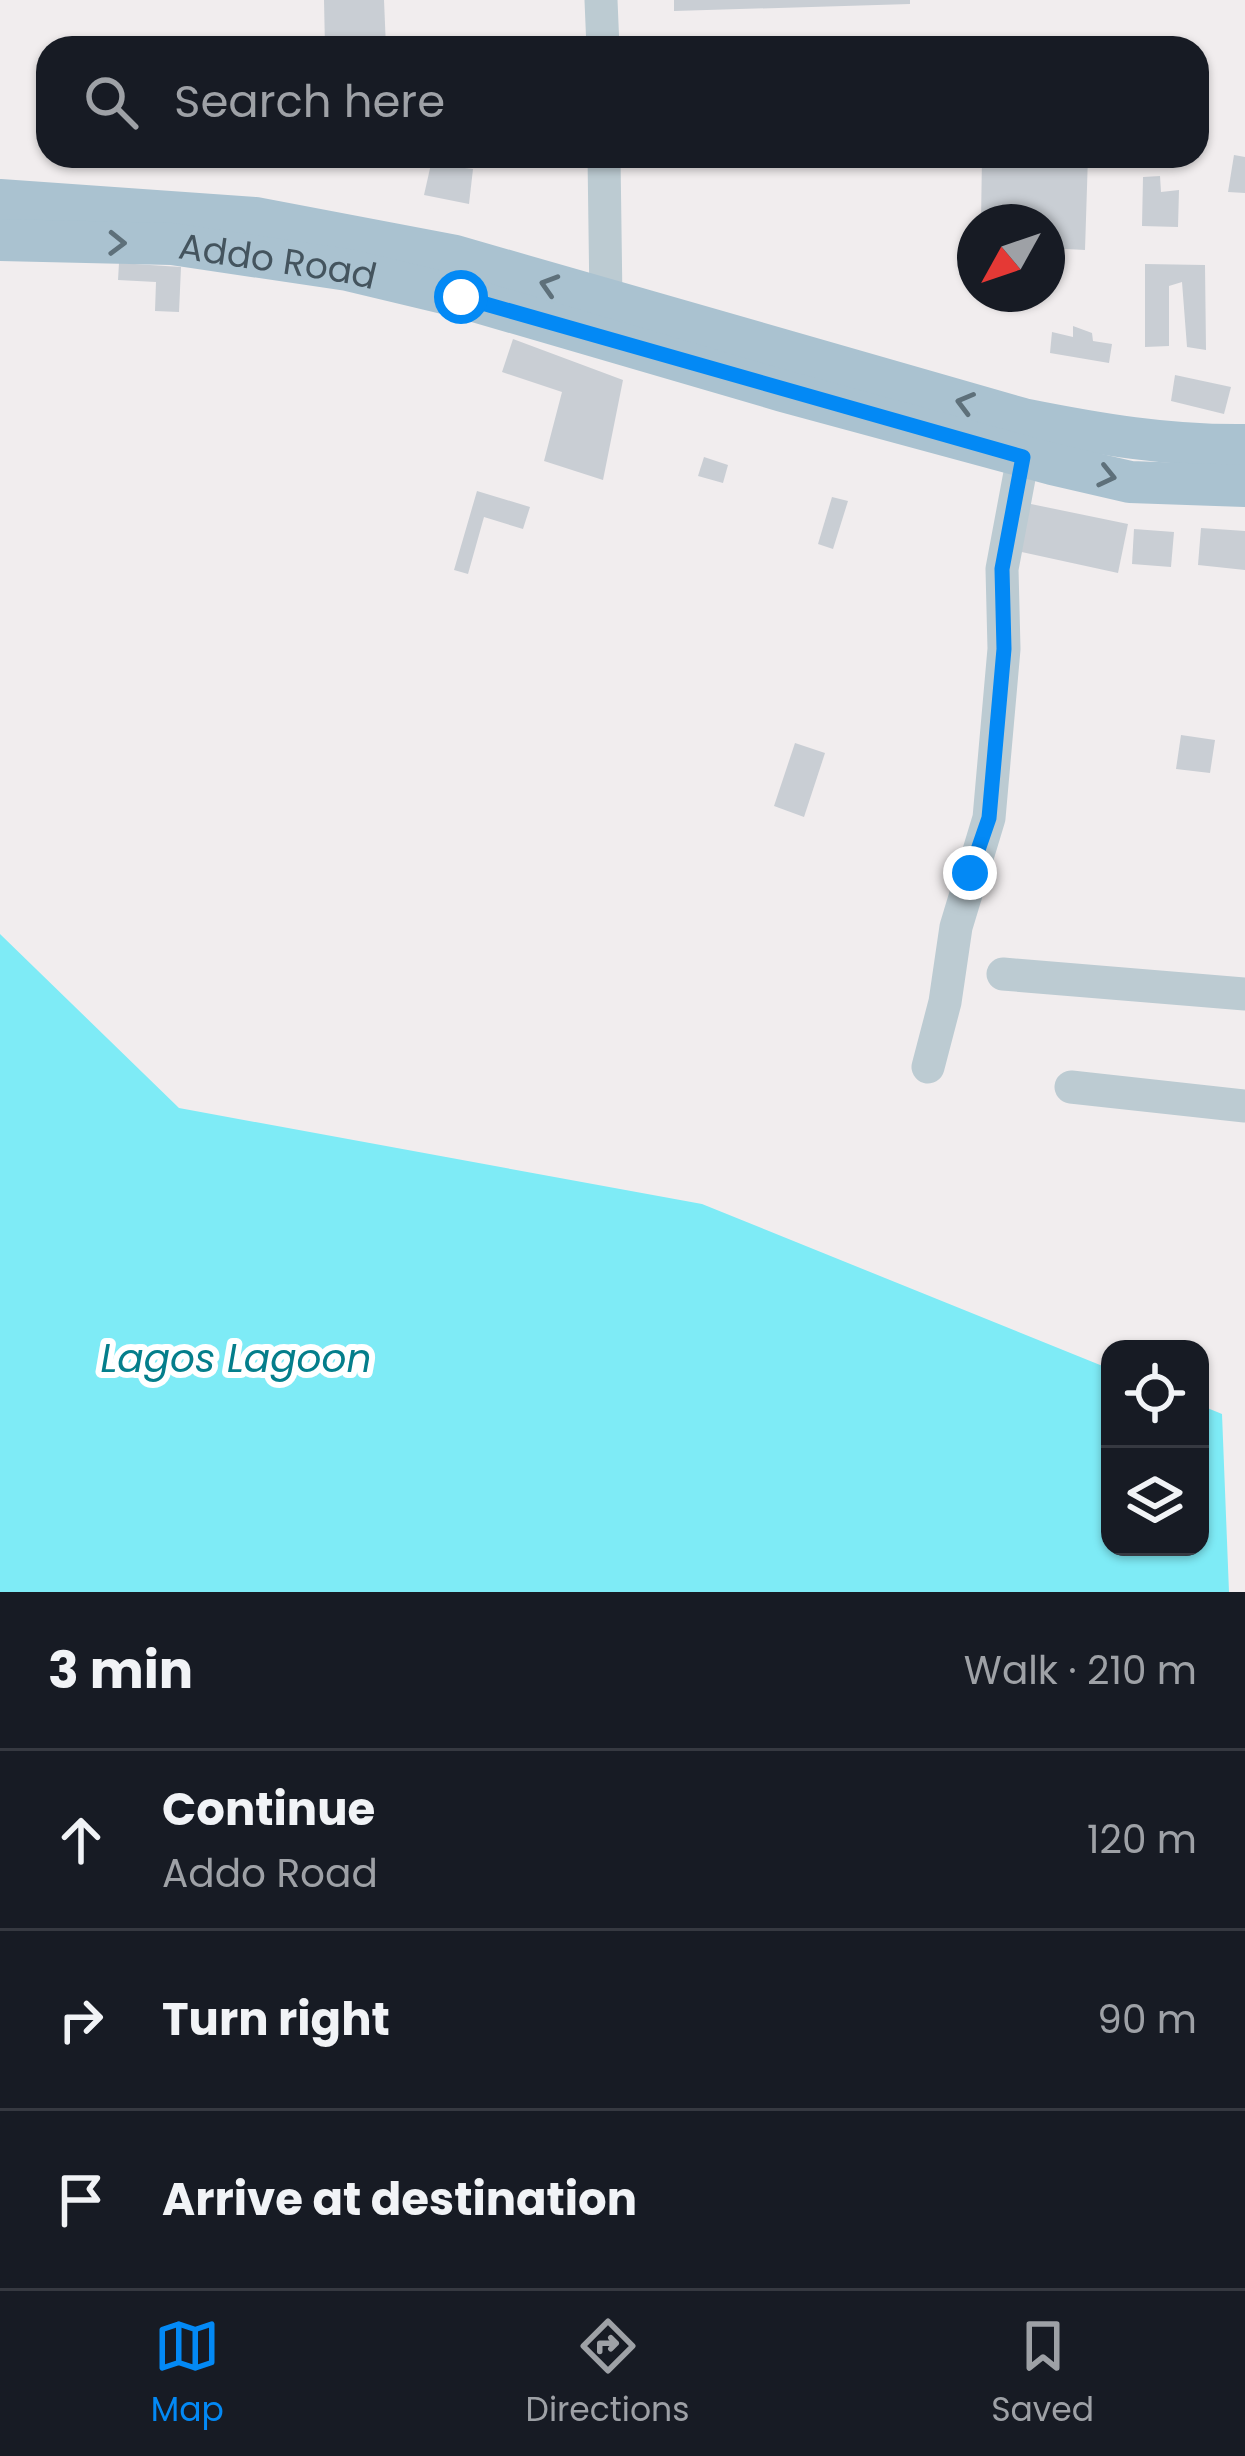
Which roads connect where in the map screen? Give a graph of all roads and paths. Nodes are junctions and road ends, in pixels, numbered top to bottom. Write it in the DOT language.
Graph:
graph roads {
  1 [pos="601,0"];
  2 [pos="602,36"];
  3 [pos="604,168"];
  4 [pos="0,200"];
  5 [pos="0,240"];
  6 [pos="606,302"];
  7 [pos="1245,445"];
  8 [pos="1023,457"];
  9 [pos="1245,486"];
  10 [pos="1003,974"];
  11 [pos="1245,994"];
  12 [pos="928,1067"];
  13 [pos="1071,1087"];
  14 [pos="1245,1106"];
  1 -- 2 [label="street"];
  3 -- 6 [label="street"];
  6 -- 4 [label="main road, Addo Road, one-way"];
  5 -- 8 [label="main road, Addo Road, one-way"];
  7 -- 6 [label="main road, Addo Road, one-way"];
  8 -- 9 [label="main road, Addo Road, one-way"];
  8 -- 12 [label="street"];
  10 -- 11 [label="street"];
  13 -- 14 [label="street"];
}
